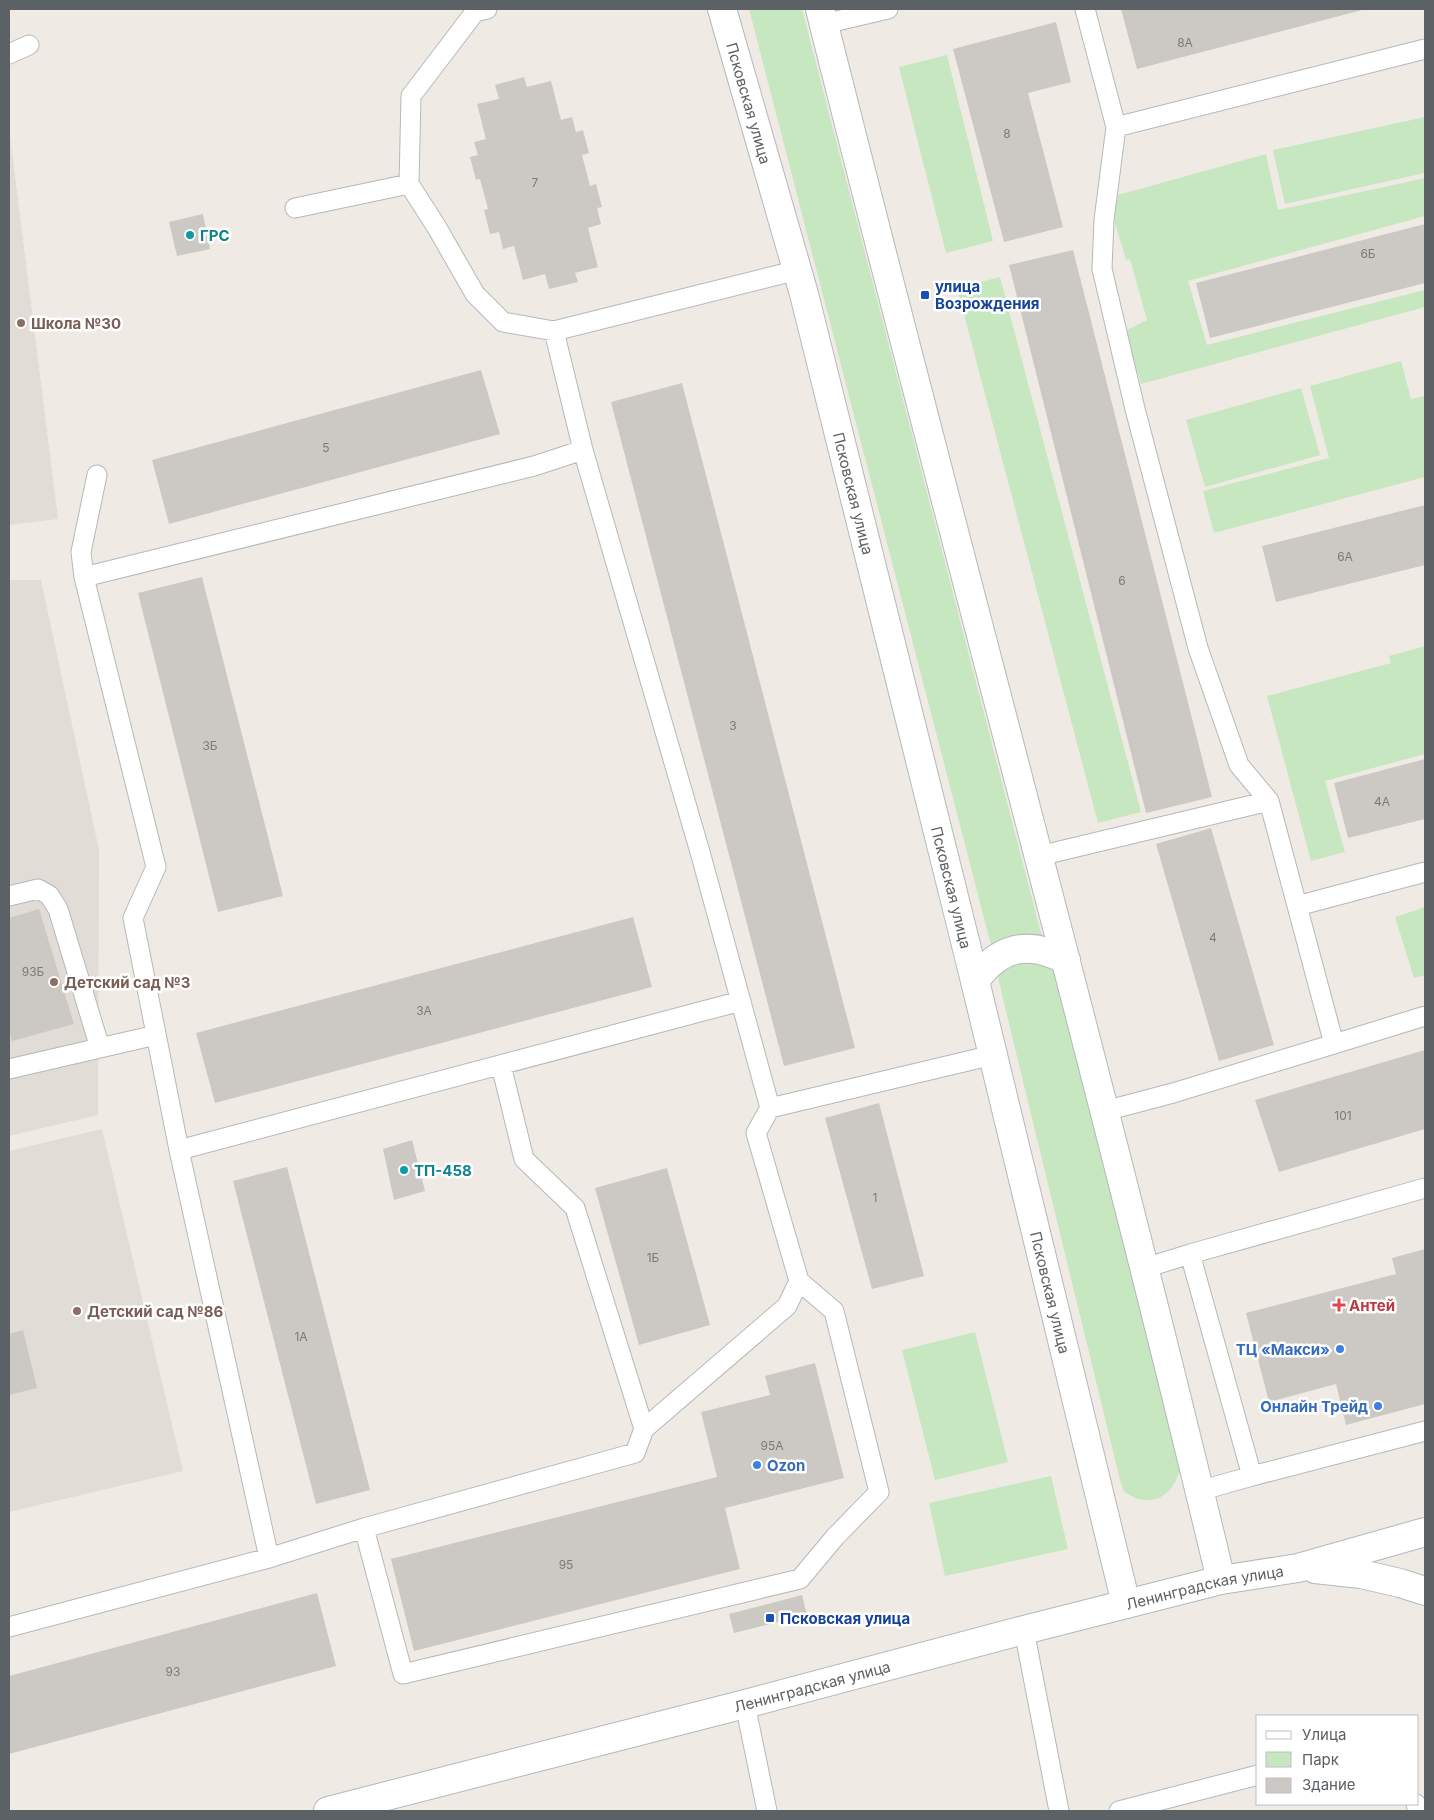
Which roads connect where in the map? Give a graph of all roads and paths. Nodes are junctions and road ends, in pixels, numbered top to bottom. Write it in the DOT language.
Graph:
graph roads {
  1 [pos="487,9"];
  2 [pos="722,9"];
  3 [pos="888,9"];
  4 [pos="1086,9"];
  5 [pos="822,16"];
  6 [pos="29,45"];
  7 [pos="1425,49"];
  8 [pos="9,54"];
  9 [pos="1116,127"];
  10 [pos="410,184"];
  11 [pos="295,208"];
  12 [pos="798,270"];
  13 [pos="554,331"];
  14 [pos="583,450"];
  15 [pos="97,475"];
  16 [pos="84,577"];
  17 [pos="1269,801"];
  18 [pos="1039,856"];
  19 [pos="1425,872"];
  20 [pos="9,896"];
  21 [pos="1296,906"];
  22 [pos="1066,960"];
  23 [pos="975,980"];
  24 [pos="740,1000"];
  25 [pos="1425,1016"];
  26 [pos="156,1035"];
  27 [pos="1334,1044"];
  28 [pos="100,1048"];
  29 [pos="993,1055"];
  30 [pos="500,1065"];
  31 [pos="9,1069"];
  32 [pos="770,1108"];
  33 [pos="1105,1111"];
  34 [pos="179,1150"];
  35 [pos="1425,1188"];
  36 [pos="1190,1254"];
  37 [pos="1145,1268"];
  38 [pos="799,1281"];
  39 [pos="644,1429"];
  40 [pos="1425,1431"];
  41 [pos="1252,1476"];
  42 [pos="1199,1490"];
  43 [pos="364,1528"];
  44 [pos="1425,1532"];
  45 [pos="269,1558"];
  46 [pos="1298,1568"];
  47 [pos="1221,1580"];
  48 [pos="1425,1592"];
  49 [pos="1126,1604"];
  50 [pos="9,1627"];
  51 [pos="1024,1630"];
  52 [pos="745,1704"];
  53 [pos="1256,1776"];
  54 [pos="328,1811"];
  55 [pos="767,1811"];
  56 [pos="1059,1811"];
  57 [pos="1119,1811"];
  1 -- 10 [label="lane"];
  2 -- 12 [label="street, Псковская улица"];
  3 -- 5 [label="lane"];
  4 -- 9 [label="lane"];
  5 -- 18 [label="street"];
  6 -- 8 [label="lane"];
  7 -- 9 [label="lane"];
  9 -- 17 [label="lane"];
  10 -- 11 [label="lane"];
  10 -- 13 [label="lane"];
  12 -- 13 [label="lane"];
  12 -- 23 [label="street, Псковская улица"];
  13 -- 14 [label="lane"];
  14 -- 16 [label="lane"];
  14 -- 24 [label="lane"];
  15 -- 16 [label="lane"];
  16 -- 26 [label="lane"];
  17 -- 18 [label="lane"];
  17 -- 21 [label="lane"];
  18 -- 22 [label="street"];
  19 -- 21 [label="lane"];
  20 -- 28 [label="lane"];
  21 -- 27 [label="lane"];
  22 -- 23 [label="street"];
  22 -- 33 [label="street"];
  23 -- 29 [label="street, Псковская улица"];
  24 -- 30 [label="lane"];
  24 -- 32 [label="lane"];
  25 -- 27 [label="lane"];
  26 -- 28 [label="lane"];
  26 -- 34 [label="lane"];
  27 -- 33 [label="lane"];
  28 -- 31 [label="lane"];
  29 -- 32 [label="lane"];
  29 -- 49 [label="street, Псковская улица"];
  30 -- 34 [label="lane"];
  30 -- 39 [label="lane"];
  32 -- 38 [label="lane"];
  33 -- 37 [label="street"];
  34 -- 45 [label="lane"];
  35 -- 36 [label="lane"];
  36 -- 37 [label="lane"];
  36 -- 41 [label="lane"];
  37 -- 42 [label="street"];
  38 -- 39 [label="lane"];
  38 -- 43 [label="lane"];
  39 -- 43 [label="lane"];
  40 -- 41 [label="lane"];
  41 -- 42 [label="lane"];
  42 -- 47 [label="street"];
  43 -- 45 [label="lane"];
  44 -- 46 [label="street, Ленинградская улица"];
  45 -- 50 [label="lane"];
  46 -- 47 [label="street, Ленинградская улица"];
  46 -- 48 [label="street, Ленинградская улица"];
  47 -- 49 [label="street, Ленинградская улица"];
  49 -- 51 [label="street, Ленинградская улица"];
  51 -- 52 [label="street, Ленинградская улица"];
  51 -- 56 [label="lane"];
  52 -- 54 [label="street, Ленинградская улица"];
  52 -- 55 [label="lane"];
  53 -- 57 [label="lane"];
}
